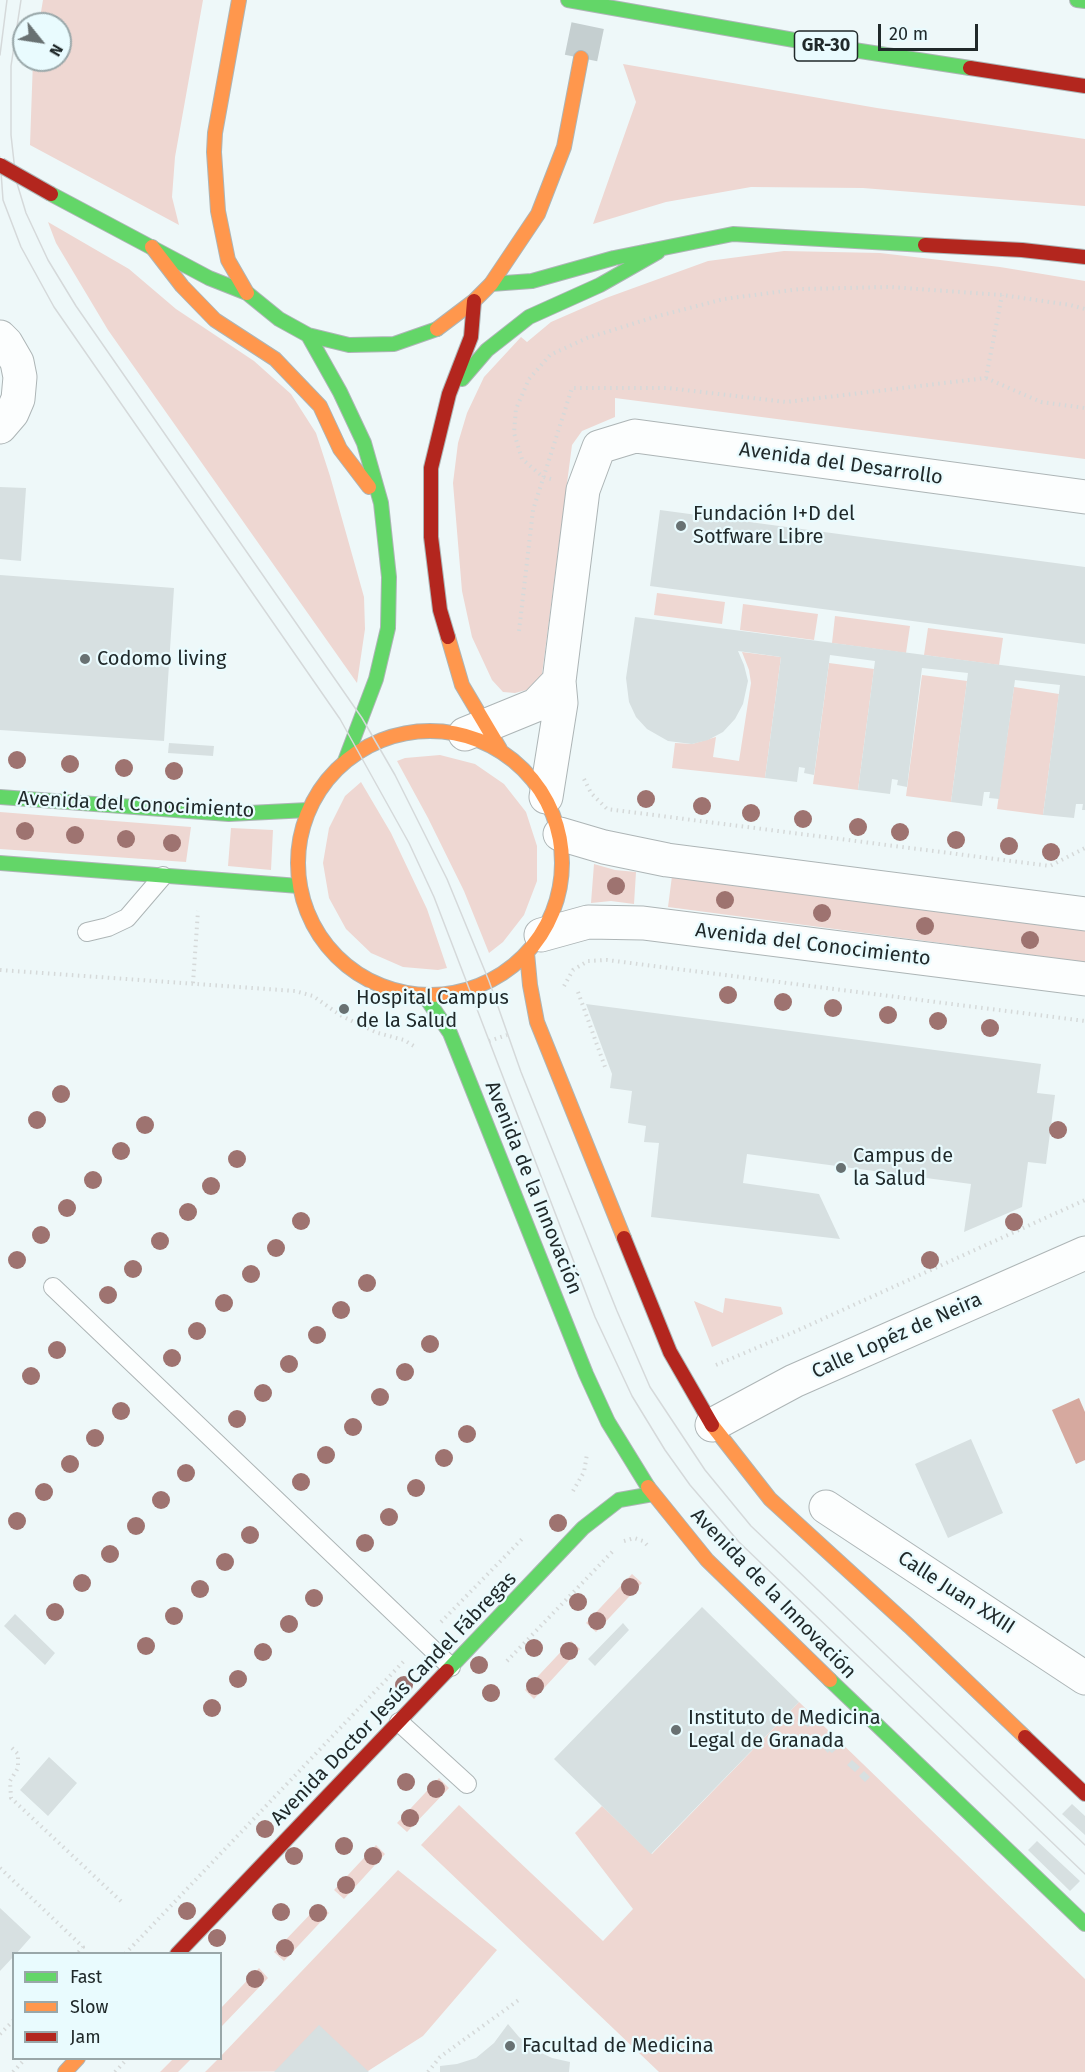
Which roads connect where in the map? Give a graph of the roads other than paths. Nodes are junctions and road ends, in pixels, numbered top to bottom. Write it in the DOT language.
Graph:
graph roads {
  1 [pos="239,0"];
  2 [pos="568,0"];
  3 [pos="1077,0"];
  4 [pos="1085,1"];
  5 [pos="581,58"];
  6 [pos="1085,86"];
  7 [pos="0,165"];
  8 [pos="152,247"];
  9 [pos="665,248"];
  10 [pos="1085,257"];
  11 [pos="491,284"];
  12 [pos="247,293"];
  13 [pos="474,301"];
  14 [pos="308,335"];
  15 [pos="0,337"];
  16 [pos="449,394"];
  17 [pos="0,427"];
  18 [pos="1085,497"];
  19 [pos="381,503"];
  20 [pos="559,681"];
  21 [pos="484,737"];
  22 [pos="345,761"];
  23 [pos="546,796"];
  24 [pos="0,797"];
  25 [pos="308,810"];
  26 [pos="560,834"];
  27 [pos="0,863"];
  28 [pos="163,876"];
  29 [pos="299,886"];
  30 [pos="1085,914"];
  31 [pos="87,932"];
  32 [pos="534,944"];
  33 [pos="1085,979"];
  34 [pos="424,995"];
  35 [pos="1085,1253"];
  36 [pos="53,1287"];
  37 [pos="712,1425"];
  38 [pos="653,1494"];
  39 [pos="826,1508"];
  40 [pos="451,1667"];
  41 [pos="1085,1678"];
  42 [pos="399,1722"];
  43 [pos="467,1784"];
  44 [pos="1085,1794"];
  45 [pos="1085,1924"];
  46 [pos="178,1952"];
  47 [pos="76,2060"];
  48 [pos="65,2072"];
  1 -- 12 [label="main road"];
  2 -- 6 [label="main road, GR-30"];
  3 -- 4 [label="main road"];
  5 -- 11 [label="main road"];
  7 -- 8 [label="main road, bridge"];
  8 -- 12 [label="main road"];
  8 -- 19 [label="main road"];
  9 -- 10 [label="main road"];
  9 -- 11 [label="main road"];
  9 -- 16 [label="main road"];
  11 -- 13 [label="main road"];
  12 -- 14 [label="main road"];
  13 -- 14 [label="main road"];
  13 -- 16 [label="main road"];
  14 -- 19 [label="main road"];
  15 -- 17 [label="street"];
  16 -- 21 [label="main road"];
  18 -- 20 [label="street, Avenida del Desarrollo"];
  19 -- 22 [label="main road"];
  20 -- 21 [label="street"];
  20 -- 23 [label="street"];
  21 -- 22 [label="main road"];
  21 -- 23 [label="main road"];
  22 -- 25 [label="main road"];
  23 -- 26 [label="main road"];
  24 -- 25 [label="main road, Avenida del Conocimiento"];
  25 -- 29 [label="main road"];
  26 -- 30 [label="street"];
  26 -- 32 [label="main road"];
  27 -- 28 [label="main road"];
  28 -- 29 [label="main road"];
  28 -- 31 [label="lane"];
  29 -- 34 [label="main road"];
  32 -- 33 [label="street, Avenida del Conocimiento"];
  32 -- 34 [label="main road"];
  32 -- 37 [label="main road"];
  34 -- 38 [label="main road, Avenida de la Innovación"];
  35 -- 37 [label="street, Calle Lopéz de Neira"];
  36 -- 40 [label="lane"];
  37 -- 44 [label="main road"];
  38 -- 40 [label="main road, Avenida Doctor Jesús Candel Fábregas"];
  38 -- 45 [label="main road, Avenida de la Innovación"];
  39 -- 41 [label="street, Calle Juan XXIII"];
  40 -- 42 [label="main road, Avenida Doctor Jesús Candel Fábregas"];
  42 -- 43 [label="lane"];
  42 -- 46 [label="main road, Avenida Doctor Jesús Candel Fábregas"];
  47 -- 48 [label="main road"];
}
